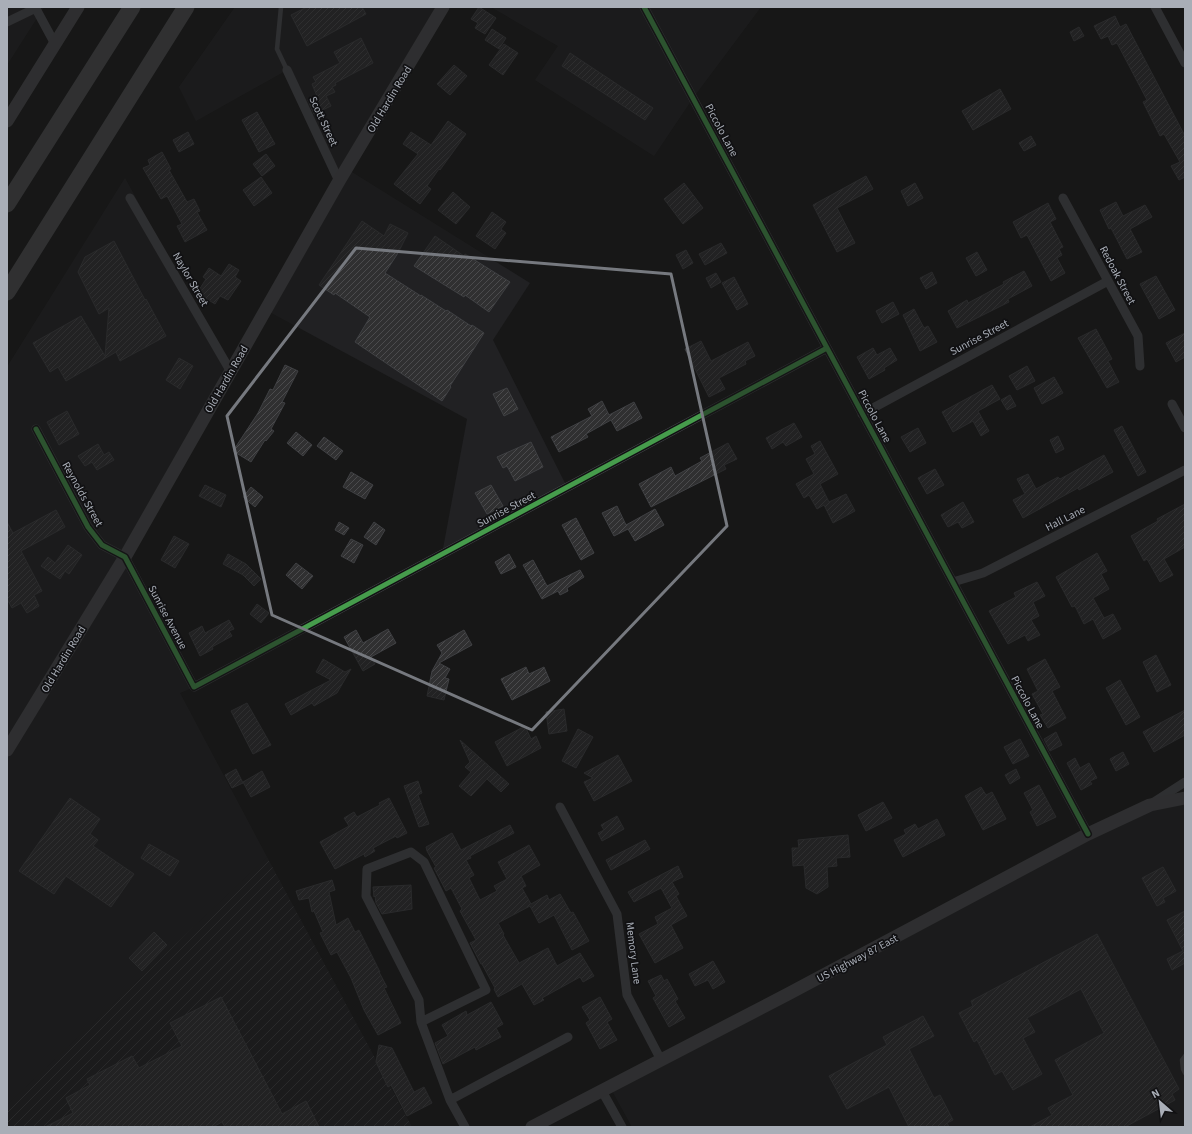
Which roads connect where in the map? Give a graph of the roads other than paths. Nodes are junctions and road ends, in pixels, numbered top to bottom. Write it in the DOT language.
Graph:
graph roads {
  1 [pos="78,7"];
  2 [pos="132,7"];
  3 [pos="186,7"];
  4 [pos="281,7"];
  5 [pos="443,7"];
  6 [pos="644,7"];
  7 [pos="1155,7"];
  8 [pos="35,8"];
  9 [pos="7,22"];
  10 [pos="55,44"];
  11 [pos="1185,63"];
  12 [pos="287,70"];
  13 [pos="7,121"];
  14 [pos="339,181"];
  15 [pos="130,198"];
  16 [pos="1063,198"];
  17 [pos="7,204"];
  18 [pos="1108,281"];
  19 [pos="7,292"];
  20 [pos="827,348"];
  21 [pos="1140,366"];
  22 [pos="230,372"];
  23 [pos="1172,404"];
  24 [pos="862,414"];
  25 [pos="1185,428"];
  26 [pos="36,429"];
  27 [pos="1185,470"];
  28 [pos="125,557"];
  29 [pos="953,582"];
  30 [pos="194,687"];
  31 [pos="7,750"];
  32 [pos="1185,782"];
  33 [pos="1185,798"];
  34 [pos="1150,805"];
  35 [pos="560,807"];
  36 [pos="1088,834"];
  37 [pos="421,1022"];
  38 [pos="568,1037"];
  39 [pos="1185,1056"];
  40 [pos="661,1060"];
  41 [pos="1185,1073"];
  42 [pos="602,1091"];
  43 [pos="450,1100"];
  44 [pos="465,1127"];
  45 [pos="532,1127"];
  46 [pos="622,1127"];
  1 -- 10 [label="street"];
  2 -- 17 [label="highway"];
  3 -- 19 [label="highway"];
  4 -- 12 [label="lane"];
  5 -- 14 [label="street, Old Hardin Road"];
  6 -- 20 [label="street, Piccolo Lane"];
  7 -- 11 [label="street"];
  8 -- 9 [label="street"];
  8 -- 10 [label="street"];
  10 -- 13 [label="street"];
  12 -- 14 [label="street, Scott Street"];
  14 -- 22 [label="street, Old Hardin Road"];
  15 -- 22 [label="street, Naylor Street"];
  16 -- 18 [label="street, Redoak Street"];
  18 -- 21 [label="street, Redoak Street"];
  18 -- 24 [label="street, Sunrise Street"];
  20 -- 24 [label="street, Piccolo Lane"];
  20 -- 30 [label="street, Sunrise Street"];
  22 -- 28 [label="street, Old Hardin Road"];
  23 -- 25 [label="street"];
  24 -- 29 [label="street, Piccolo Lane"];
  26 -- 28 [label="street, Reynolds Street"];
  27 -- 29 [label="street, Hall Lane"];
  28 -- 30 [label="street, Sunrise Avenue"];
  28 -- 31 [label="street, Old Hardin Road"];
  29 -- 36 [label="street, Piccolo Lane"];
  32 -- 34 [label="street"];
  33 -- 34 [label="street, US Highway 87 East"];
  34 -- 36 [label="street, US Highway 87 East"];
  35 -- 40 [label="street, Memory Lane"];
  36 -- 40 [label="street, US Highway 87 East"];
  37 -- 37 [label="street"];
  37 -- 43 [label="street"];
  38 -- 43 [label="street"];
  39 -- 41 [label="lane"];
  40 -- 42 [label="street, US Highway 87 East"];
  42 -- 45 [label="street, US Highway 87 East"];
  42 -- 46 [label="street"];
  43 -- 44 [label="street"];
}
